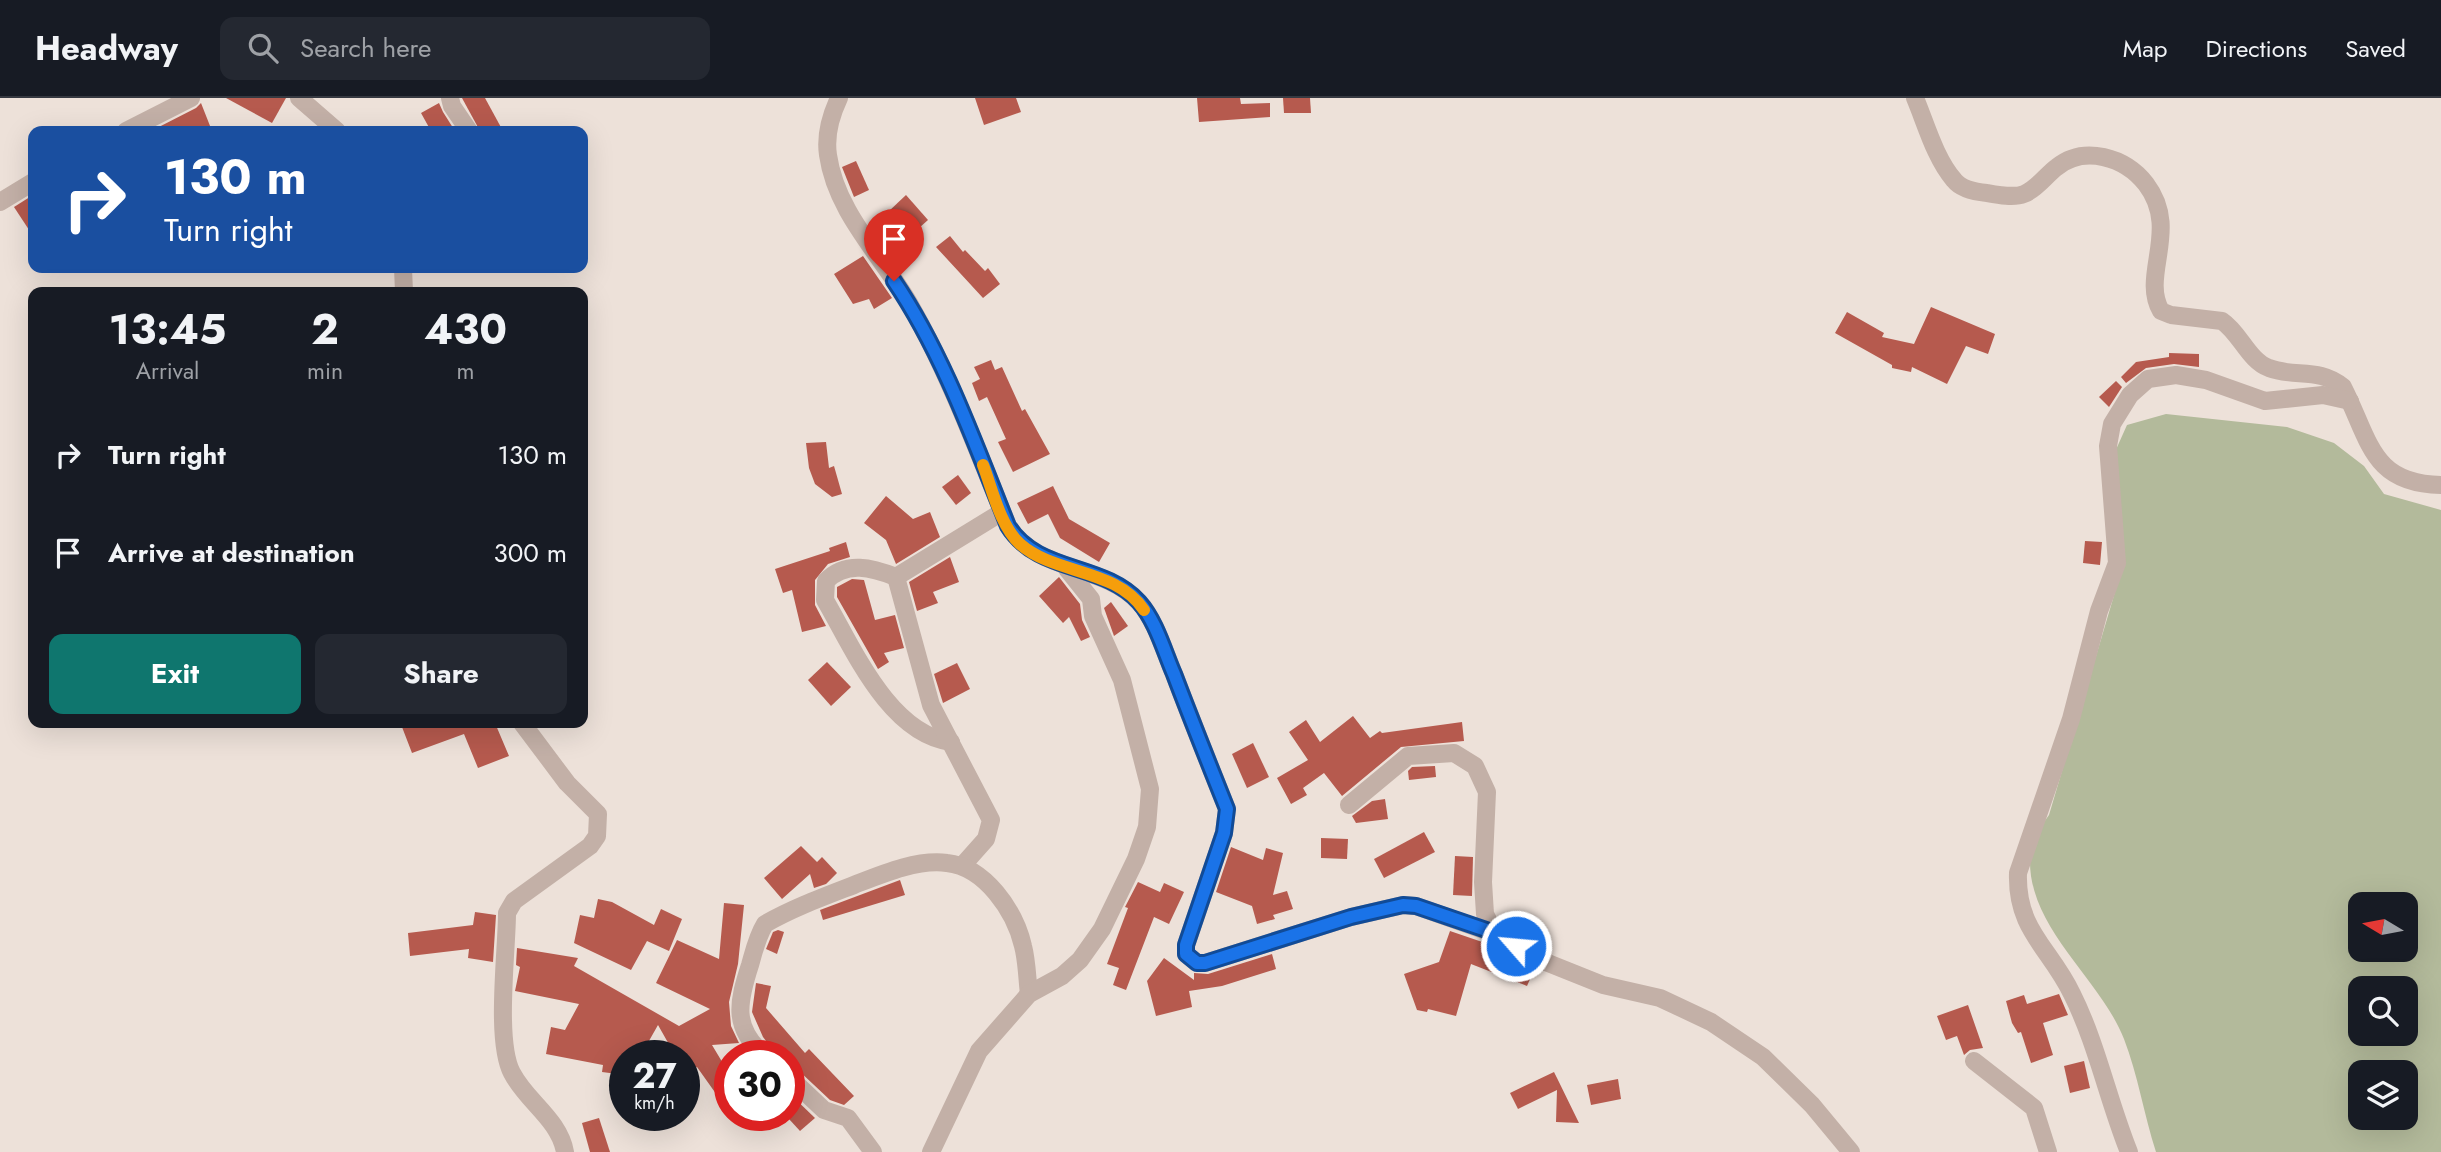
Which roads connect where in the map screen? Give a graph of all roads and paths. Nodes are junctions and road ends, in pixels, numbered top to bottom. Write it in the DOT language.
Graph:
graph roads {
  1 [pos="191,98"];
  2 [pos="299,98"];
  3 [pos="450,98"];
  4 [pos="839,98"];
  5 [pos="1915,98"];
  6 [pos="136,126"];
  7 [pos="331,126"];
  8 [pos="466,126"];
  9 [pos="28,185"];
  10 [pos="0,202"];
  11 [pos="2350,401"];
  12 [pos="2441,485"];
  13 [pos="1002,512"];
  14 [pos="1066,567"];
  15 [pos="896,577"];
  16 [pos="526,728"];
  17 [pos="951,742"];
  18 [pos="1349,804"];
  19 [pos="962,866"];
  20 [pos="1495,933"];
  21 [pos="1029,994"];
  22 [pos="749,1040"];
  23 [pos="1974,1061"];
  24 [pos="805,1092"];
  25 [pos="565,1152"];
  26 [pos="873,1152"];
  27 [pos="931,1152"];
  28 [pos="1851,1152"];
  29 [pos="2048,1152"];
  30 [pos="2129,1152"];
  1 -- 6 [label="street"];
  2 -- 7 [label="street"];
  3 -- 8 [label="street"];
  4 -- 13 [label="street"];
  5 -- 11 [label="street"];
  9 -- 10 [label="street"];
  11 -- 12 [label="street"];
  11 -- 30 [label="street"];
  13 -- 14 [label="street"];
  13 -- 15 [label="street"];
  14 -- 20 [label="street"];
  14 -- 21 [label="street"];
  15 -- 17 [label="street"];
  15 -- 17 [label="street"];
  16 -- 25 [label="street"];
  17 -- 19 [label="street"];
  18 -- 20 [label="street"];
  19 -- 21 [label="street"];
  19 -- 22 [label="street"];
  20 -- 28 [label="street"];
  21 -- 27 [label="street"];
  23 -- 29 [label="street"];
  24 -- 26 [label="street"];
}
